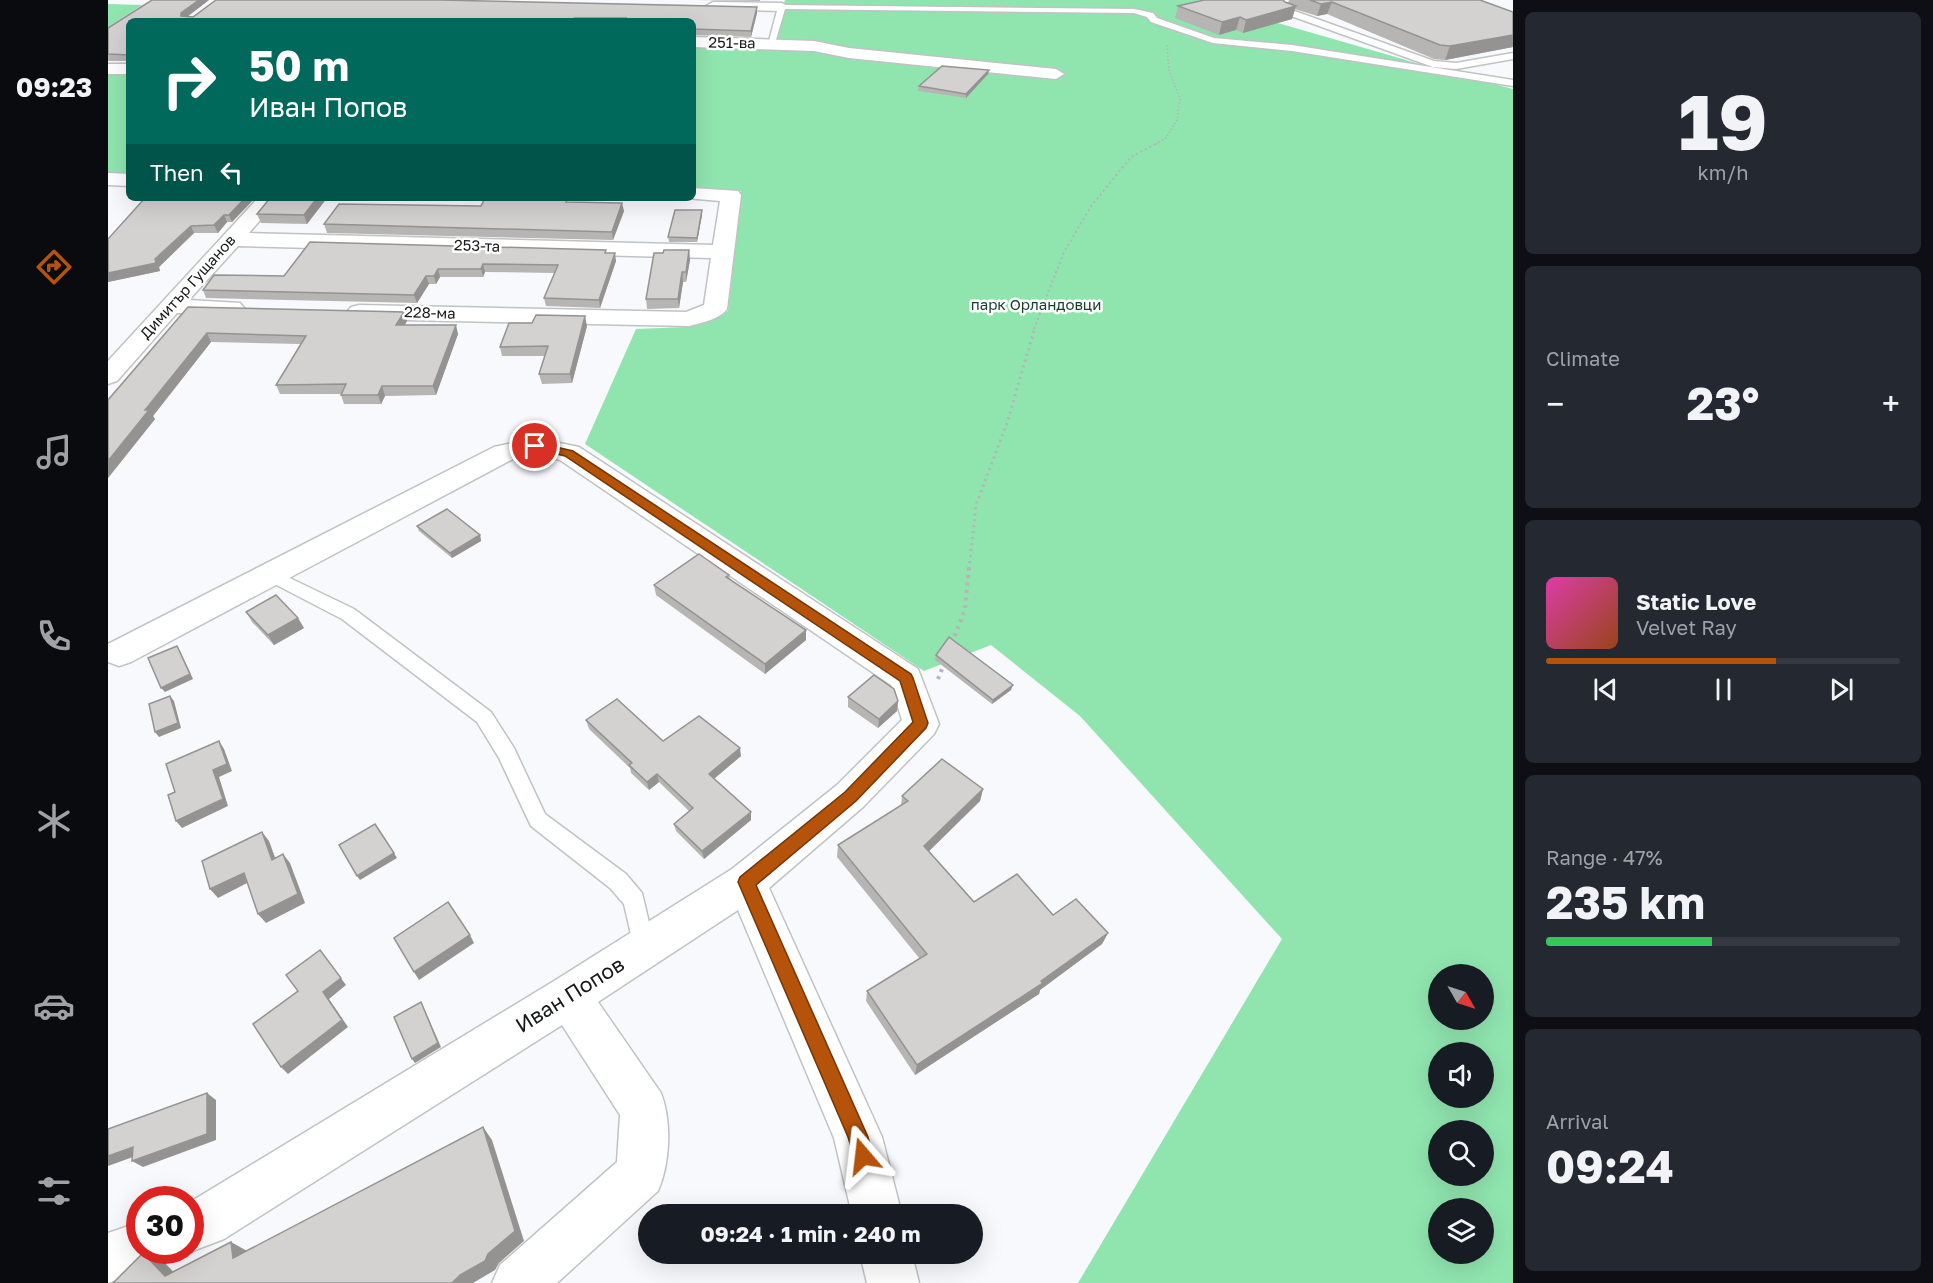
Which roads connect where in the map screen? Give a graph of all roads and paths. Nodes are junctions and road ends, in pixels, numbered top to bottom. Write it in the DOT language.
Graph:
graph roads {
  1 [pos="1290,0"];
  2 [pos="700,6"];
  3 [pos="782,7"];
  4 [pos="1154,20"];
  5 [pos="696,42"];
  6 [pos="771,43"];
  7 [pos="1513,56"];
  8 [pos="1056,74"];
  9 [pos="1513,83"];
  10 [pos="108,179"];
  11 [pos="126,180"];
  12 [pos="696,194"];
  13 [pos="266,201"];
  14 [pos="231,239"];
  15 [pos="722,252"];
  16 [pos="171,306"];
  17 [pos="253,309"];
  18 [pos="336,311"];
  19 [pos="111,370"];
  20 [pos="271,575"];
  21 [pos="949,651"];
  22 [pos="119,653"];
  23 [pos="945,661"];
  24 [pos="921,723"];
  25 [pos="746,882"];
  26 [pos="644,948"];
  27 [pos="569,996"];
  28 [pos="874,1204"];
  29 [pos="204,1222"];
  30 [pos="126,1252"];
  31 [pos="108,1259"];
  32 [pos="888,1264"];
  33 [pos="518,1283"];
  34 [pos="893,1283"];
  1 -- 7 [label="lane"];
  2 -- 3 [label="street"];
  3 -- 4 [label="lane"];
  3 -- 6 [label="lane"];
  4 -- 9 [label="lane"];
  4 -- 21 [label="path"];
  5 -- 6 [label="street, 251-ва"];
  6 -- 8 [label="street, 251-ва"];
  10 -- 11 [label="street"];
  12 -- 15 [label="street"];
  13 -- 14 [label="street, Димитър Гущанов"];
  14 -- 15 [label="street, 253-та"];
  14 -- 16 [label="street, Димитър Гущанов"];
  15 -- 18 [label="street, 228-ма"];
  16 -- 17 [label="street"];
  16 -- 19 [label="street, Димитър Гущанов"];
  20 -- 22 [label="street"];
  20 -- 24 [label="street"];
  20 -- 26 [label="lane"];
  23 -- 24 [label="path"];
  24 -- 25 [label="street, Иван Попов"];
  25 -- 26 [label="street, Иван Попов"];
  25 -- 28 [label="street"];
  26 -- 27 [label="street, Иван Попов"];
  27 -- 29 [label="street, Иван Попов"];
  27 -- 33 [label="street"];
  30 -- 31 [label="street"];
  32 -- 34 [label="street"];
}
